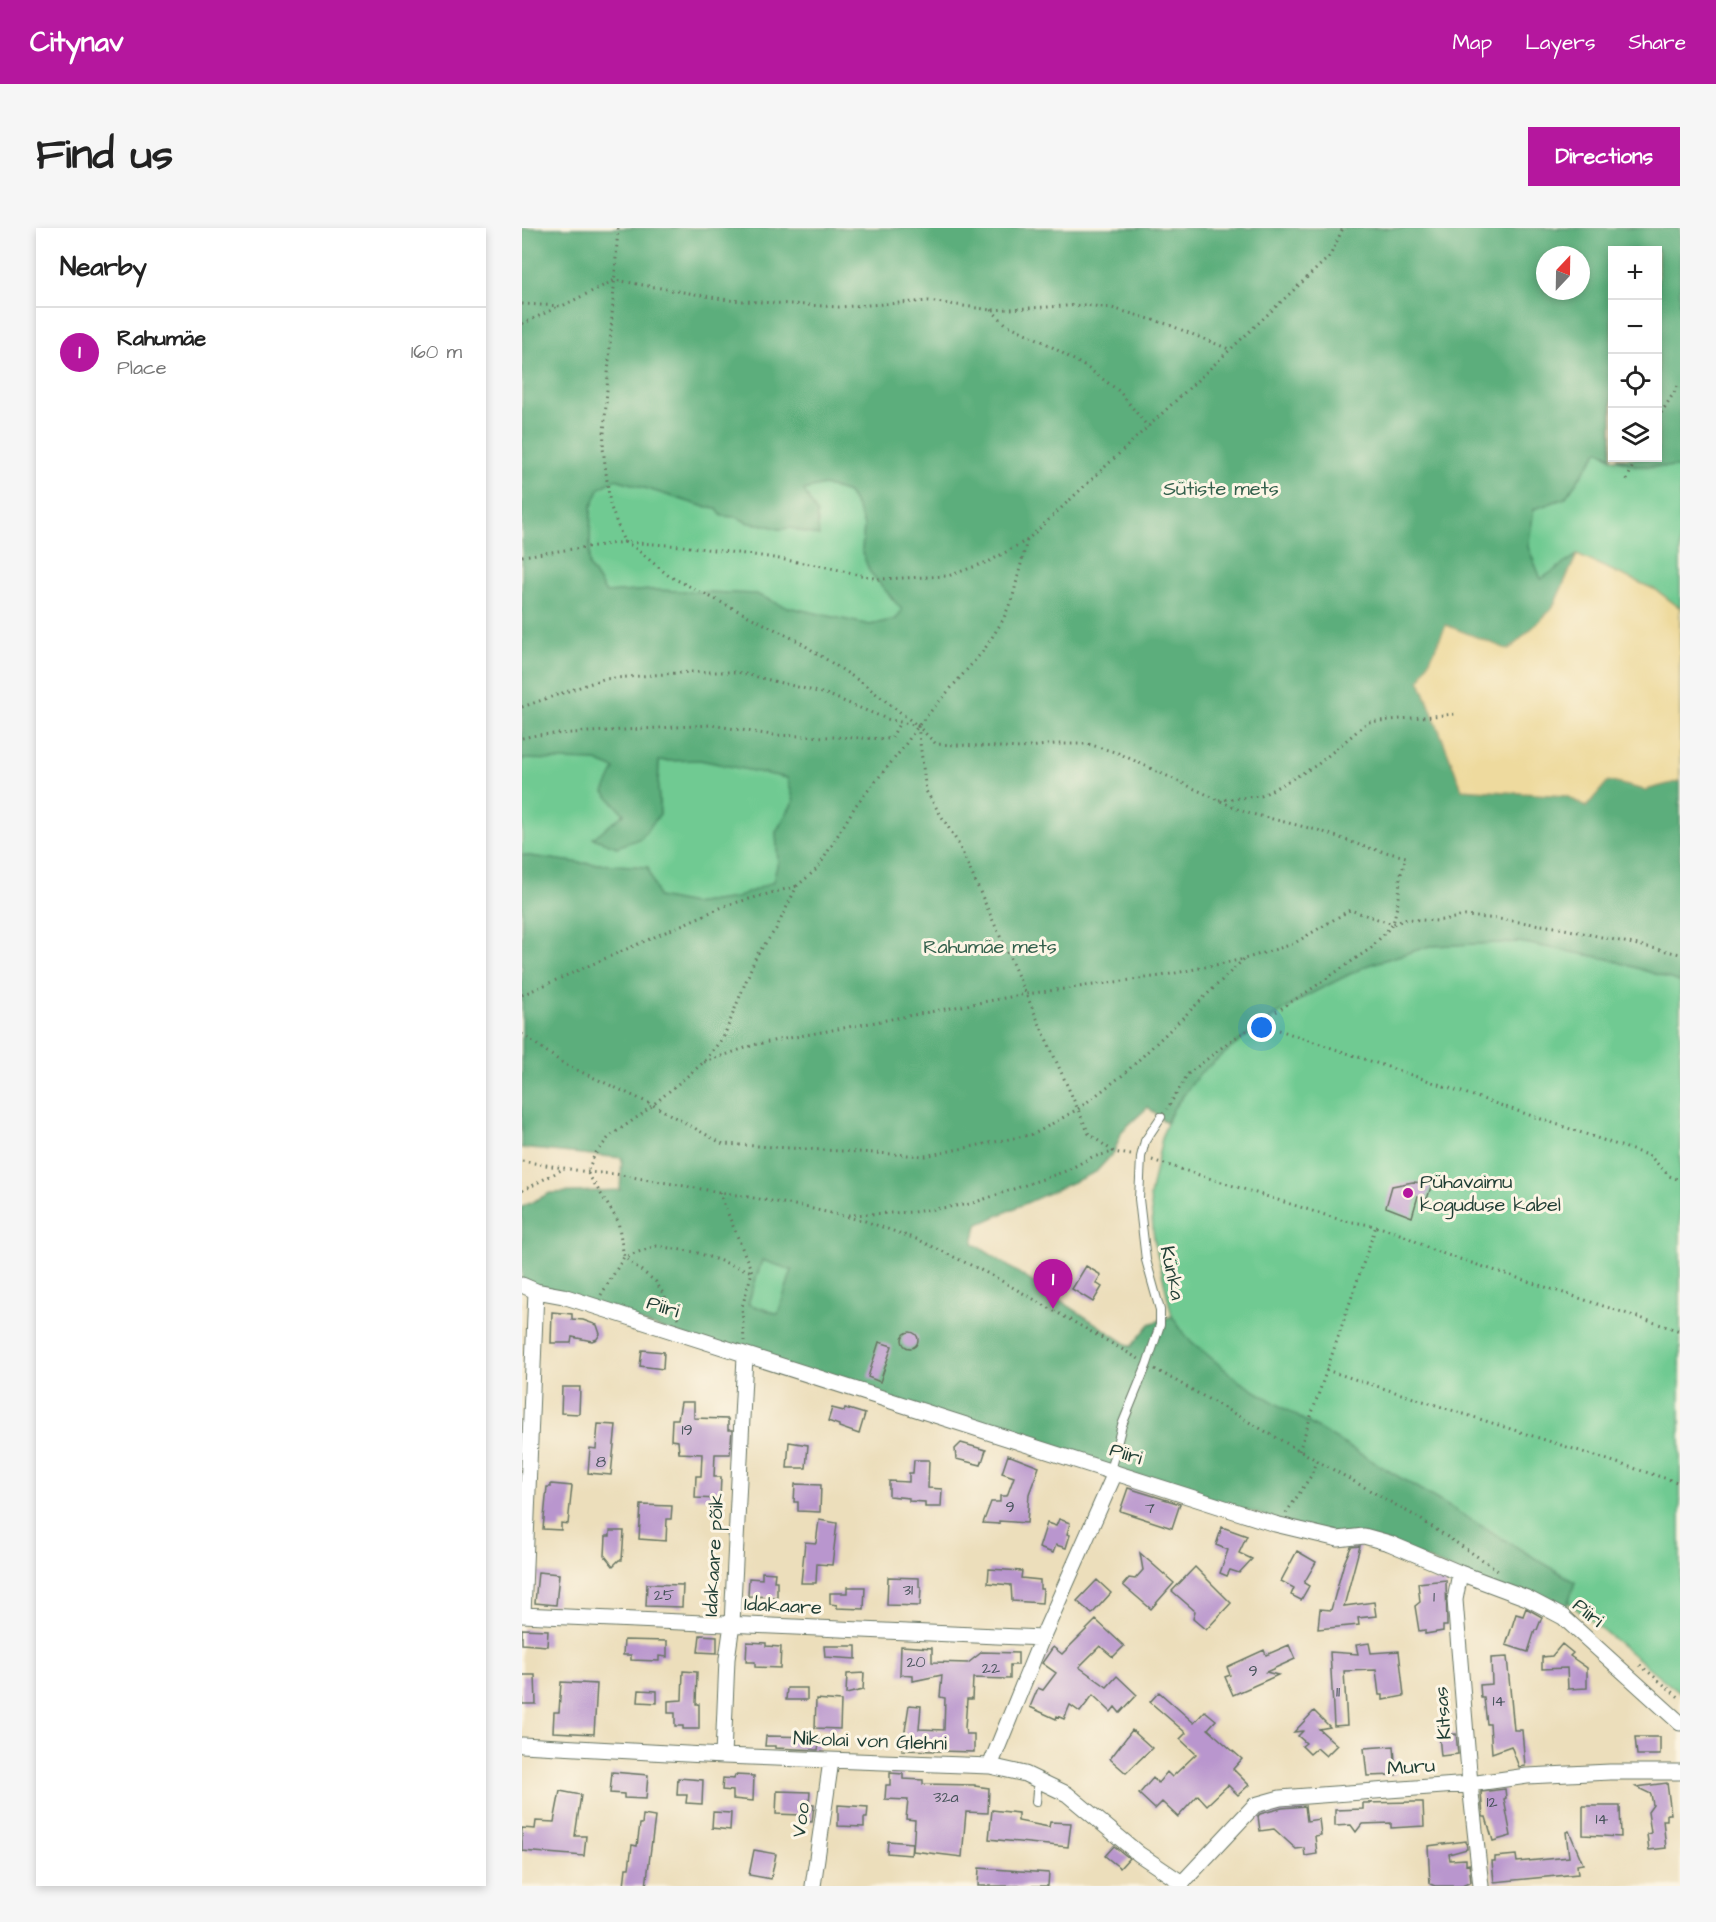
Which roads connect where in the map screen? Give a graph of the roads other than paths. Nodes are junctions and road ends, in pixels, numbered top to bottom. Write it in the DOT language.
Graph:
graph roads {
  1 [pos="1161,1118"];
  2 [pos="529,1288"];
  3 [pos="745,1356"];
  4 [pos="527,1394"];
  5 [pos="1112,1472"];
  6 [pos="1460,1573"];
  7 [pos="523,1615"];
  8 [pos="732,1624"];
  9 [pos="1042,1638"];
  10 [pos="1680,1722"];
  11 [pos="522,1745"];
  12 [pos="723,1756"];
  13 [pos="831,1761"];
  14 [pos="990,1766"];
  15 [pos="1680,1772"];
  16 [pos="1038,1779"];
  17 [pos="1470,1784"];
  18 [pos="1036,1802"];
  19 [pos="1182,1884"];
  20 [pos="813,1886"];
  21 [pos="1480,1886"];
  1 -- 5 [label="lane, Künka"];
  2 -- 3 [label="street, Piiri"];
  2 -- 4 [label="street"];
  3 -- 5 [label="street, Piiri"];
  3 -- 8 [label="street, Idakaare põik"];
  4 -- 7 [label="street"];
  5 -- 6 [label="street, Piiri"];
  5 -- 9 [label="street, Künka"];
  6 -- 10 [label="street, Piiri"];
  6 -- 17 [label="street, Kitsas"];
  7 -- 8 [label="street, Idakaare"];
  8 -- 9 [label="street, Idakaare"];
  8 -- 12 [label="street, Idakaare põik"];
  9 -- 14 [label="street, Künka"];
  11 -- 12 [label="street, Nikolai von Glehni"];
  12 -- 13 [label="street, Nikolai von Glehni"];
  13 -- 14 [label="street, Nikolai von Glehni"];
  13 -- 20 [label="street, Voo"];
  14 -- 16 [label="street, Nikolai von Glehni"];
  15 -- 17 [label="street, Muru"];
  16 -- 18 [label="lane"];
  16 -- 19 [label="street, Nikolai von Glehni"];
  17 -- 19 [label="street, Muru"];
  17 -- 21 [label="street, Kitsas"];
}
